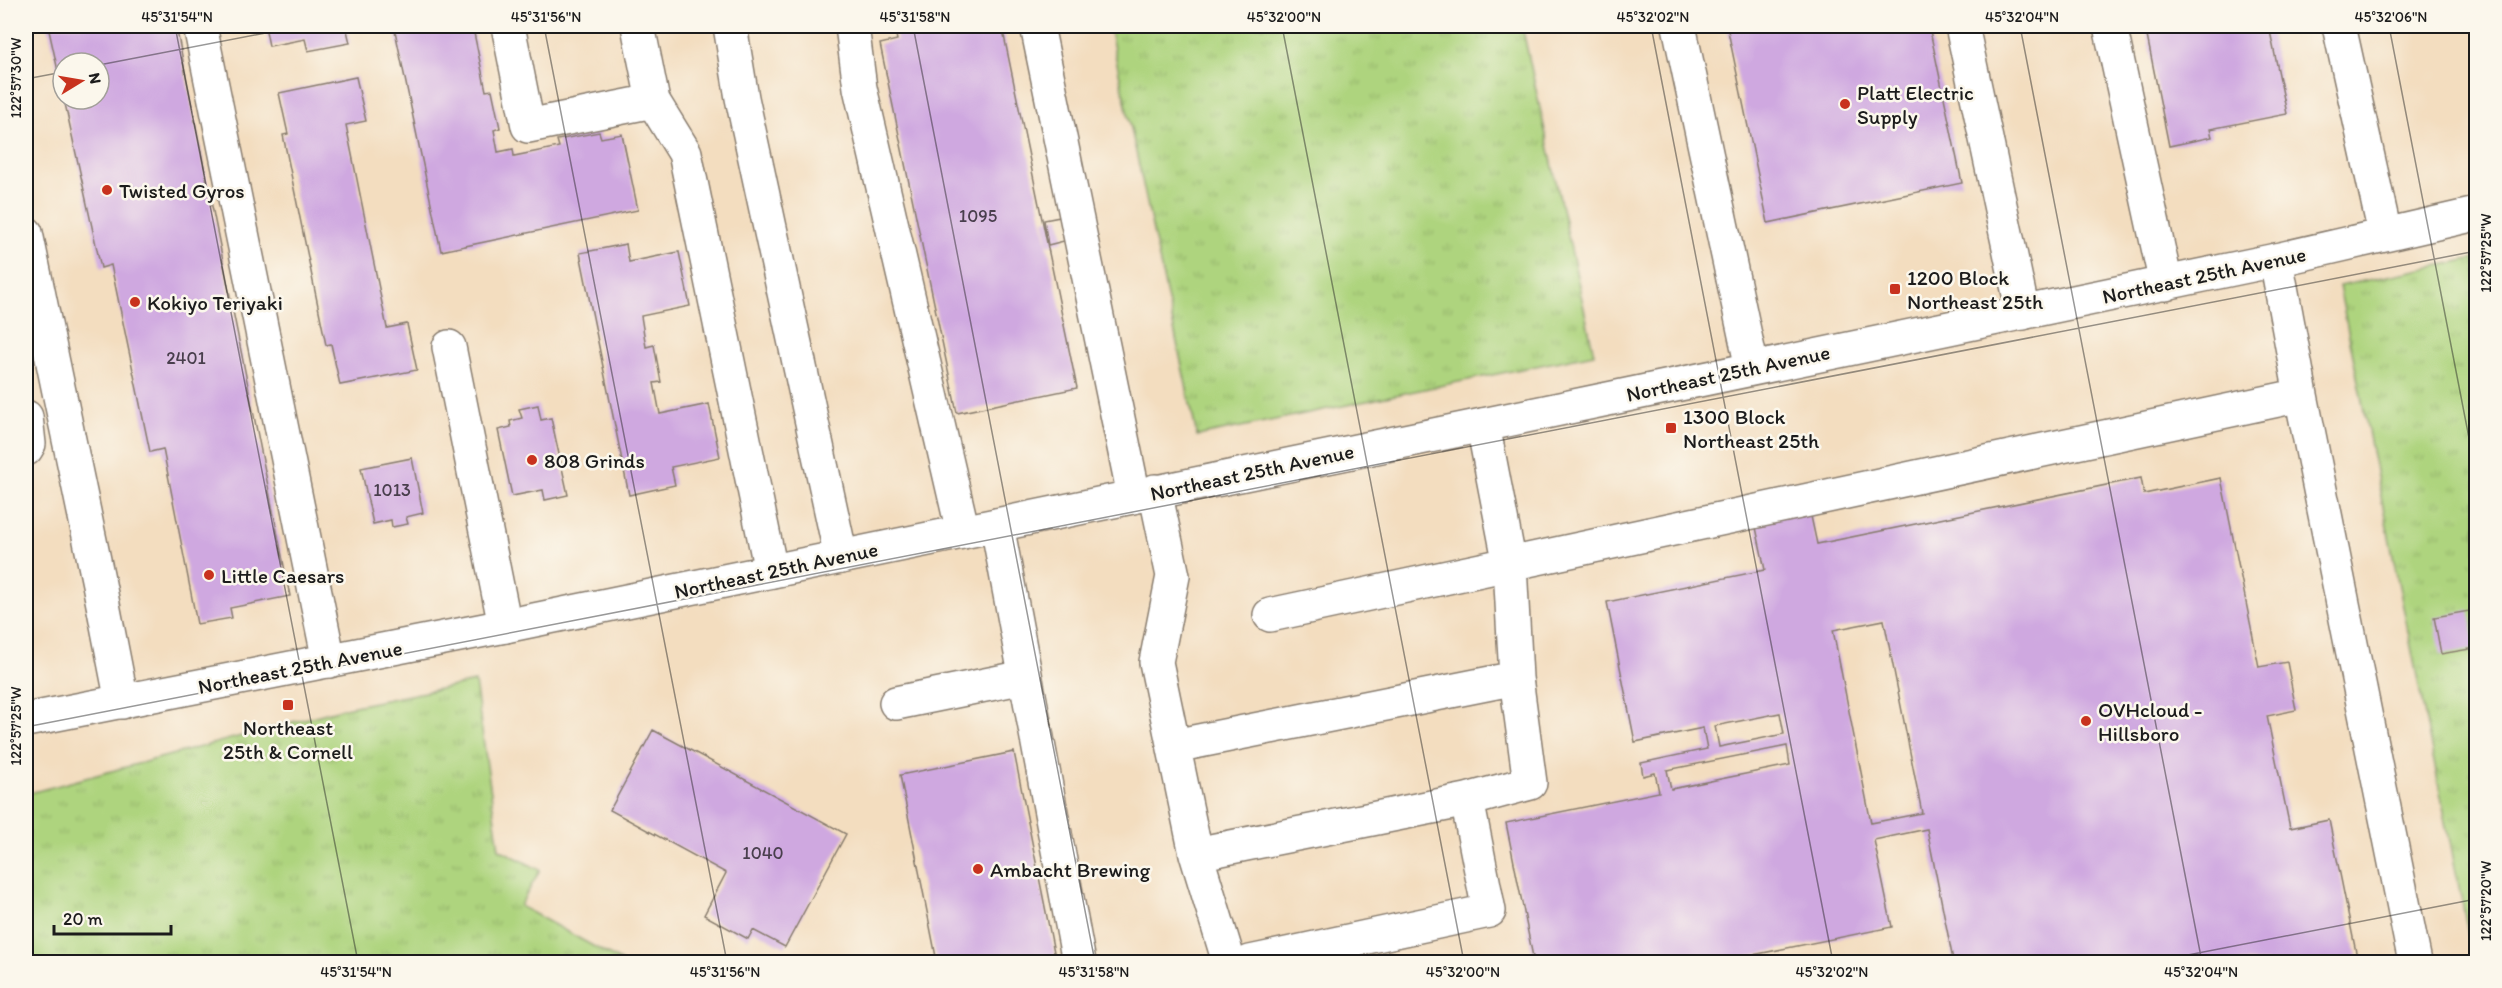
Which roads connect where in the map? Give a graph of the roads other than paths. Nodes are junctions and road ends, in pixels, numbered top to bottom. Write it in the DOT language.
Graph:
graph roads {
  1 [pos="200,26"];
  2 [pos="508,26"];
  3 [pos="638,26"];
  4 [pos="730,26"];
  5 [pos="852,26"];
  6 [pos="1036,26"];
  7 [pos="1678,26"];
  8 [pos="1962,26"];
  9 [pos="2110,26"];
  10 [pos="2339,26"];
  11 [pos="653,101"];
  12 [pos="2476,214"];
  13 [pos="26,232"];
  14 [pos="2385,234"];
  15 [pos="2276,260"];
  16 [pos="2166,284"];
  17 [pos="2023,313"];
  18 [pos="449,347"];
  19 [pos="1752,368"];
  20 [pos="2301,395"];
  21 [pos="26,417"];
  22 [pos="1483,425"];
  23 [pos="26,449"];
  24 [pos="1144,494"];
  25 [pos="997,525"];
  26 [pos="963,532"];
  27 [pos="842,557"];
  28 [pos="1510,565"];
  29 [pos="771,571"];
  30 [pos="1270,615"];
  31 [pos="505,626"];
  32 [pos="329,661"];
  33 [pos="1025,677"];
  34 [pos="1516,678"];
  35 [pos="122,702"];
  36 [pos="896,703"];
  37 [pos="26,720"];
  38 [pos="1174,746"];
  39 [pos="1467,800"];
  40 [pos="1196,854"];
  41 [pos="1079,963"];
  42 [pos="1229,963"];
  43 [pos="1250,963"];
  44 [pos="2415,963"];
  1 -- 32 [label="main road"];
  2 -- 11 [label="main road"];
  3 -- 11 [label="main road"];
  4 -- 27 [label="main road"];
  5 -- 26 [label="main road"];
  6 -- 24 [label="main road"];
  7 -- 19 [label="main road"];
  8 -- 17 [label="main road"];
  9 -- 16 [label="main road"];
  10 -- 14 [label="main road"];
  11 -- 29 [label="main road"];
  12 -- 14 [label="main road, Northeast 25th Avenue"];
  13 -- 35 [label="main road"];
  14 -- 15 [label="main road, Northeast 25th Avenue"];
  15 -- 16 [label="main road, Northeast 25th Avenue"];
  15 -- 20 [label="main road"];
  16 -- 17 [label="main road, Northeast 25th Avenue"];
  17 -- 19 [label="main road, Northeast 25th Avenue"];
  18 -- 31 [label="main road"];
  19 -- 22 [label="main road, Northeast 25th Avenue"];
  20 -- 28 [label="main road"];
  20 -- 44 [label="main road"];
  21 -- 23 [label="main road"];
  22 -- 24 [label="main road, Northeast 25th Avenue"];
  22 -- 28 [label="main road"];
  24 -- 25 [label="main road, Northeast 25th Avenue"];
  24 -- 38 [label="main road"];
  25 -- 26 [label="main road, Northeast 25th Avenue"];
  25 -- 33 [label="main road"];
  26 -- 27 [label="main road, Northeast 25th Avenue"];
  27 -- 29 [label="main road, Northeast 25th Avenue"];
  28 -- 30 [label="main road"];
  28 -- 34 [label="main road"];
  29 -- 31 [label="main road, Northeast 25th Avenue"];
  31 -- 32 [label="main road, Northeast 25th Avenue"];
  32 -- 35 [label="main road, Northeast 25th Avenue"];
  33 -- 36 [label="main road"];
  33 -- 41 [label="main road"];
  34 -- 38 [label="main road"];
  34 -- 39 [label="main road"];
  35 -- 37 [label="main road, Northeast 25th Avenue"];
  38 -- 40 [label="main road"];
  39 -- 40 [label="main road"];
  39 -- 43 [label="main road"];
  40 -- 42 [label="main road"];
}
